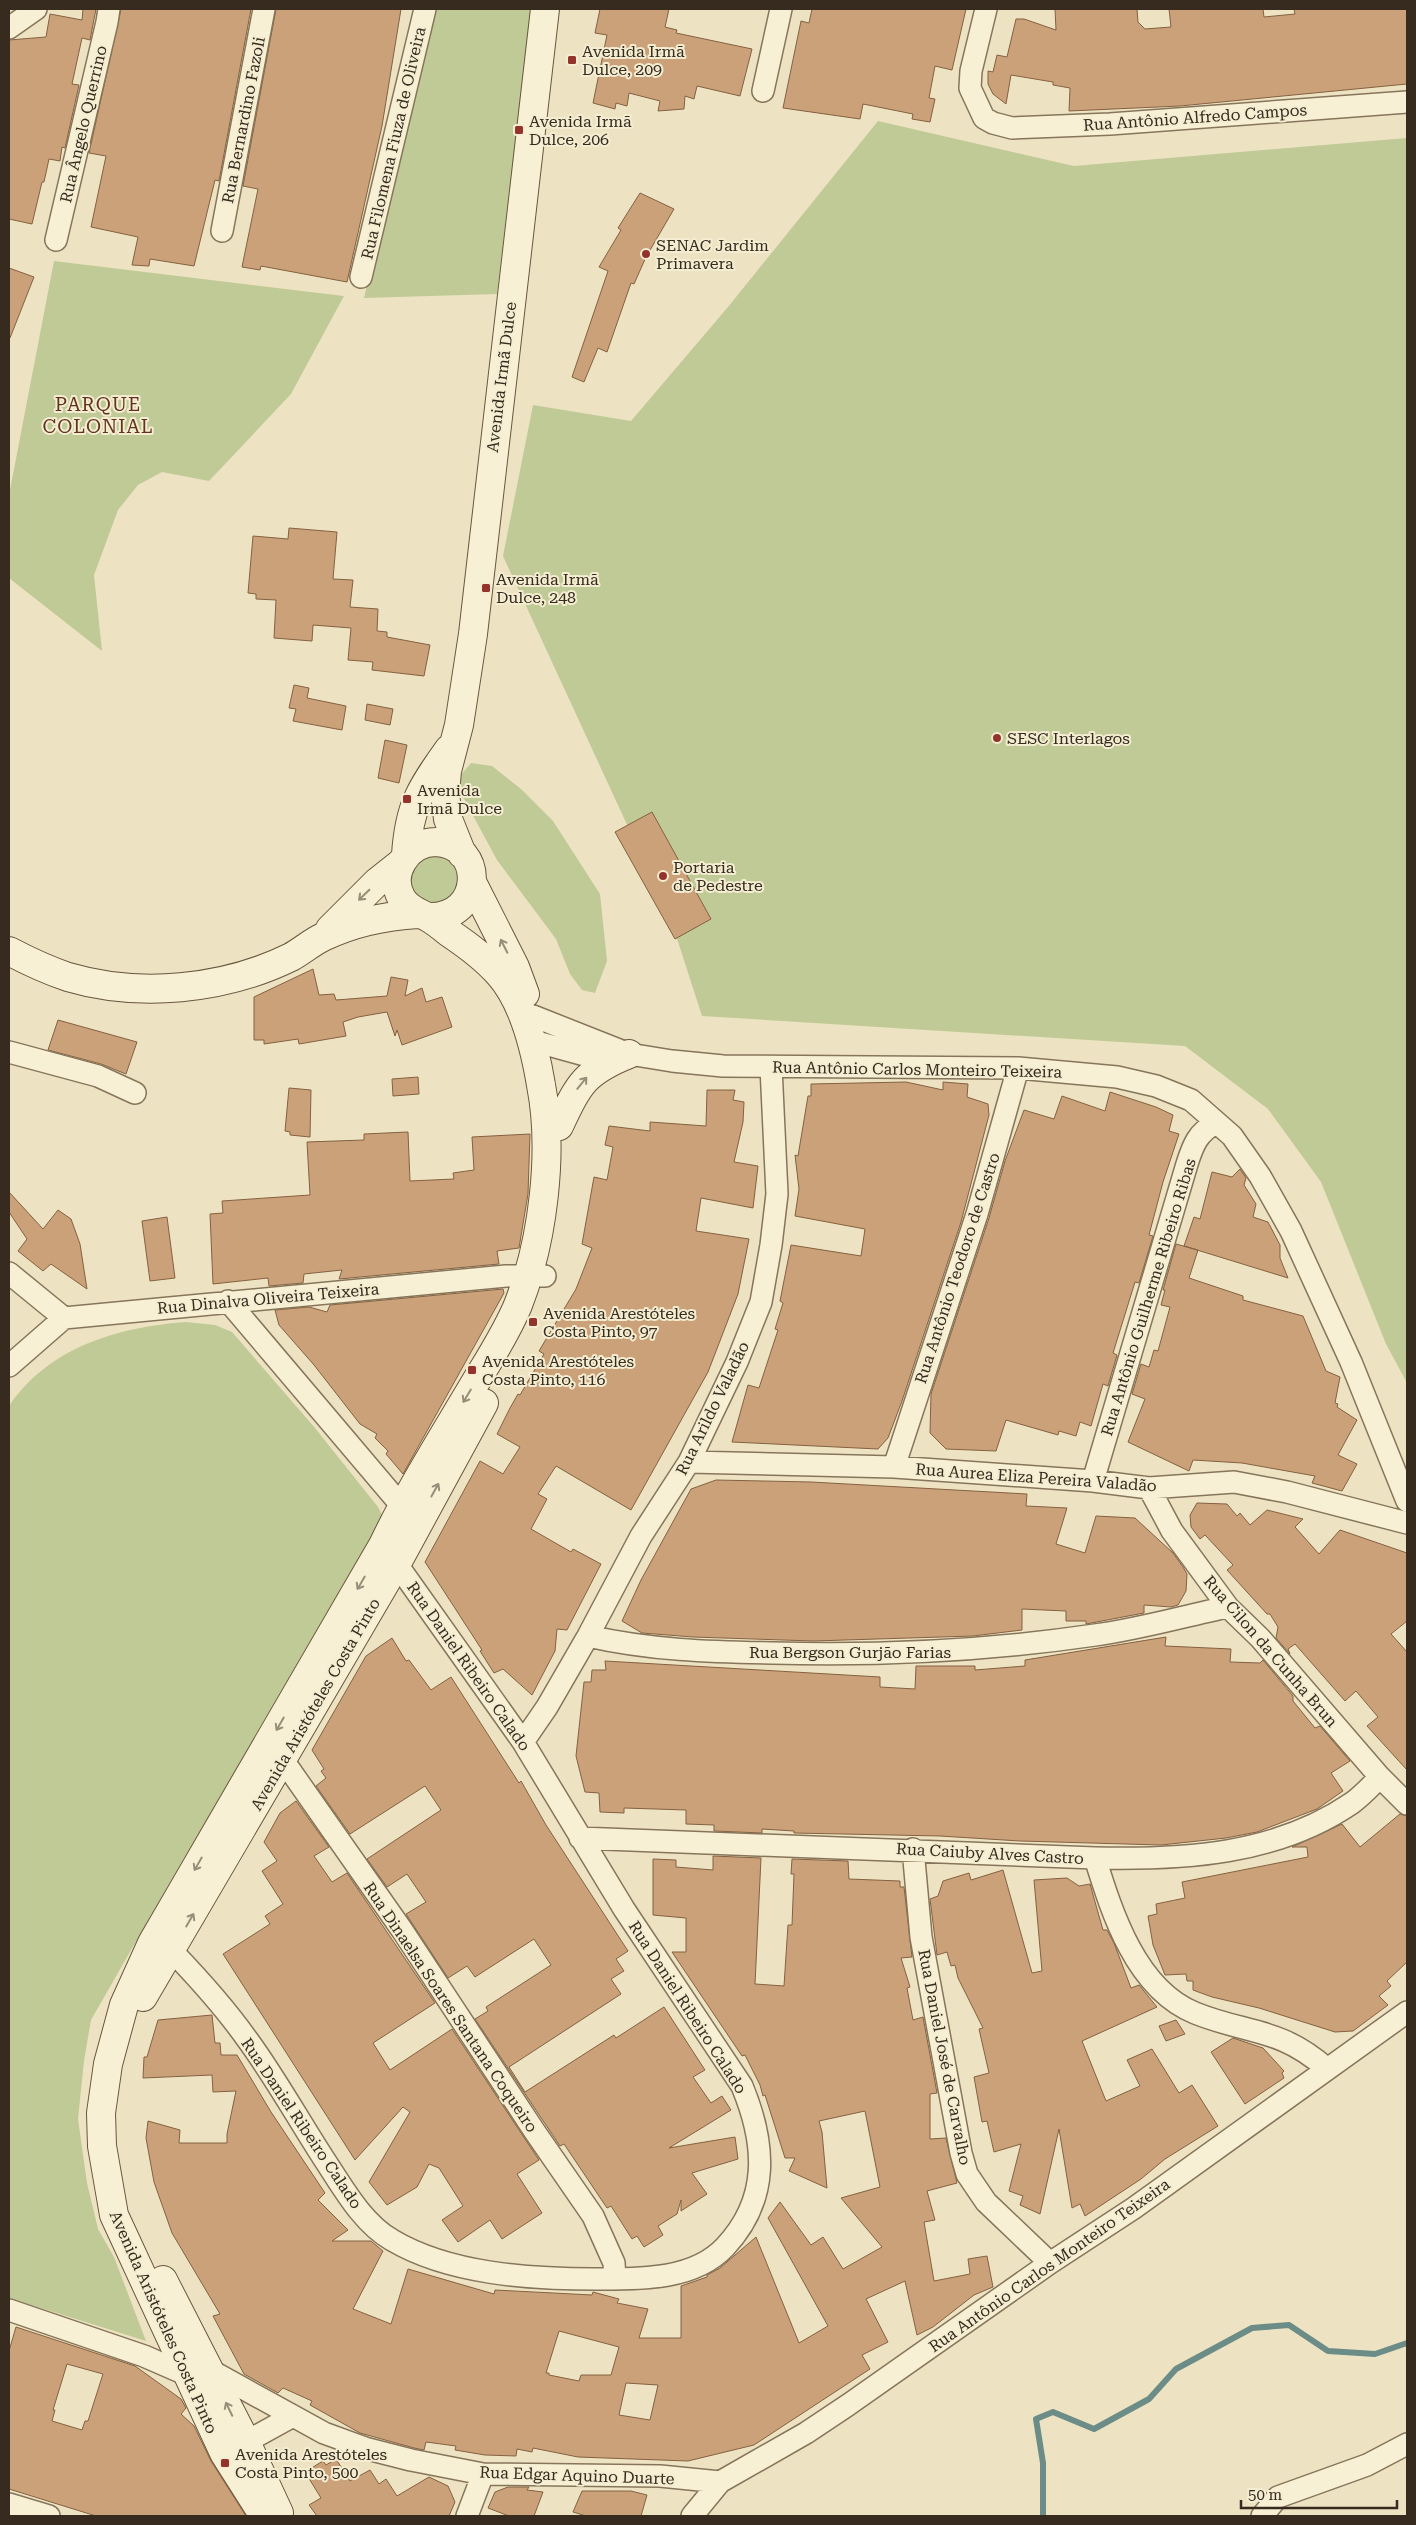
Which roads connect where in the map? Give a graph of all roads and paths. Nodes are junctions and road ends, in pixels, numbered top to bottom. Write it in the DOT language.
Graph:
graph roads {
  1 [pos="36,9"];
  2 [pos="108,9"];
  3 [pos="264,9"];
  4 [pos="425,9"];
  5 [pos="544,9"];
  6 [pos="781,9"];
  7 [pos="986,9"];
  8 [pos="9,28"];
  9 [pos="763,91"];
  10 [pos="1407,102"];
  11 [pos="222,231"];
  12 [pos="56,240"];
  13 [pos="361,276"];
  14 [pos="453,744"];
  15 [pos="462,854"];
  16 [pos="404,859"];
  17 [pos="472,882"];
  18 [pos="423,915"];
  19 [pos="322,937"];
  20 [pos="9,951"];
  21 [pos="535,1033"];
  22 [pos="9,1052"];
  23 [pos="629,1054"];
  24 [pos="771,1067"];
  25 [pos="1018,1068"];
  26 [pos="135,1093"];
  27 [pos="1216,1123"];
  28 [pos="559,1126"];
  29 [pos="9,1273"];
  30 [pos="536,1276"];
  31 [pos="228,1302"];
  32 [pos="64,1318"];
  33 [pos="9,1366"];
  34 [pos="689,1462"];
  35 [pos="894,1467"];
  36 [pos="1093,1481"];
  37 [pos="1149,1488"];
  38 [pos="1407,1501"];
  39 [pos="409,1515"];
  40 [pos="1407,1523"];
  41 [pos="390,1554"];
  42 [pos="1228,1607"];
  43 [pos="588,1636"];
  44 [pos="523,1742"];
  45 [pos="274,1753"];
  46 [pos="1380,1777"];
  47 [pos="1407,1804"];
  48 [pos="580,1838"];
  49 [pos="913,1849"];
  50 [pos="1095,1858"];
  51 [pos="162,1946"];
  52 [pos="1407,2012"];
  53 [pos="1326,2068"];
  54 [pos="1050,2263"];
  55 [pos="615,2278"];
  56 [pos="9,2310"];
  57 [pos="198,2368"];
  58 [pos="293,2416"];
  59 [pos="1407,2444"];
  60 [pos="235,2448"];
  61 [pos="483,2474"];
  62 [pos="720,2482"];
  63 [pos="9,2504"];
  64 [pos="49,2516"];
  65 [pos="264,2516"];
  66 [pos="280,2516"];
  67 [pos="467,2516"];
  68 [pos="692,2516"];
  69 [pos="1262,2516"];
  1 -- 8 [label="street"];
  2 -- 12 [label="street, Rua Ângelo Querrino"];
  3 -- 11 [label="street, Rua Bernardino Fazoli"];
  4 -- 13 [label="street, Rua Filomena Fiuza de Oliveira"];
  5 -- 14 [label="main road, Avenida Irmã Dulce"];
  6 -- 9 [label="street"];
  7 -- 10 [label="street, Rua Antônio Alfredo Campos"];
  14 -- 15 [label="main road, Avenida Irmã Dulce"];
  14 -- 16 [label="main road, Avenida Irmã Dulce"];
  15 -- 16 [label="main road"];
  15 -- 17 [label="main road"];
  16 -- 18 [label="main road"];
  16 -- 19 [label="main road, one-way"];
  17 -- 18 [label="main road"];
  21 -- 17 [label="main road, Avenida Aristóteles Costa Pinto, one-way"];
  18 -- 19 [label="main road"];
  18 -- 21 [label="main road, Avenida Aristóteles Costa Pinto"];
  19 -- 20 [label="main road"];
  21 -- 23 [label="street, Rua Antônio Carlos Monteiro Teixeira"];
  21 -- 23 [label="street, Rua Antônio Carlos Monteiro Teixeira"];
  21 -- 28 [label="main road, Avenida Aristóteles Costa Pinto"];
  21 -- 30 [label="main road, Avenida Aristóteles Costa Pinto"];
  22 -- 26 [label="street"];
  23 -- 24 [label="street, Rua Antônio Carlos Monteiro Teixeira"];
  28 -- 23 [label="main road, one-way"];
  24 -- 25 [label="street, Rua Antônio Carlos Monteiro Teixeira"];
  24 -- 34 [label="street, Rua Arildo Valadão"];
  25 -- 27 [label="street, Rua Antônio Carlos Monteiro Teixeira"];
  25 -- 35 [label="street, Rua Antônio Teodoro de Castro"];
  27 -- 36 [label="street, Rua Antônio Guilherme Ribeiro Ribas"];
  27 -- 38 [label="street, Rua Antônio Carlos Monteiro Teixeira"];
  28 -- 30 [label="main road, Avenida Aristóteles Costa Pinto"];
  29 -- 32 [label="street"];
  30 -- 31 [label="street, Rua Dinalva Oliveira Teixeira"];
  30 -- 39 [label="main road, Avenida Aristóteles Costa Pinto"];
  31 -- 32 [label="street, Rua Dinalva Oliveira Teixeira"];
  31 -- 39 [label="street"];
  32 -- 33 [label="street"];
  34 -- 35 [label="street, Rua Aurea Eliza Pereira Valadão"];
  34 -- 43 [label="street, Rua Arildo Valadão"];
  35 -- 36 [label="street, Rua Aurea Eliza Pereira Valadão"];
  36 -- 37 [label="street, Rua Aurea Eliza Pereira Valadão"];
  37 -- 40 [label="street, Rua Aurea Eliza Pereira Valadão"];
  37 -- 42 [label="street, Rua Cilon da Cunha Brun"];
  39 -- 41 [label="main road, Avenida Aristóteles Costa Pinto"];
  41 -- 44 [label="street, Rua Daniel Ribeiro Calado"];
  41 -- 45 [label="main road, Avenida Aristóteles Costa Pinto"];
  42 -- 43 [label="street, Rua Bergson Gurjão Farias"];
  42 -- 46 [label="street, Rua Cilon da Cunha Brun"];
  43 -- 44 [label="street, Rua Arildo Valadão"];
  44 -- 48 [label="street, Rua Daniel Ribeiro Calado"];
  45 -- 51 [label="main road, Avenida Aristóteles Costa Pinto"];
  45 -- 55 [label="street, Rua Dinaelsa Soares Santana Coqueiro"];
  46 -- 47 [label="street, Rua Cilon da Cunha Brun"];
  46 -- 50 [label="street, Rua Caiuby Alves Castro"];
  48 -- 49 [label="street, Rua Caiuby Alves Castro"];
  48 -- 55 [label="street, Rua Daniel Ribeiro Calado"];
  49 -- 50 [label="street, Rua Caiuby Alves Castro"];
  49 -- 54 [label="street, Rua Daniel José de Carvalho"];
  50 -- 53 [label="street"];
  51 -- 55 [label="street, Rua Daniel Ribeiro Calado"];
  51 -- 57 [label="main road, Avenida Aristóteles Costa Pinto"];
  52 -- 53 [label="street, Rua Antônio Carlos Monteiro Teixeira"];
  53 -- 54 [label="street, Rua Antônio Carlos Monteiro Teixeira"];
  54 -- 62 [label="street, Rua Antônio Carlos Monteiro Teixeira"];
  56 -- 57 [label="street"];
  57 -- 58 [label="street, Rua Edgar Aquino Duarte"];
  57 -- 60 [label="main road, Avenida Aristóteles Costa Pinto"];
  58 -- 60 [label="street"];
  58 -- 61 [label="street, Rua Edgar Aquino Duarte"];
  59 -- 69 [label="street"];
  60 -- 65 [label="main road, Avenida Aristóteles Costa Pinto"];
  60 -- 66 [label="main road, Avenida Aristóteles Costa Pinto"];
  61 -- 62 [label="street, Rua Edgar Aquino Duarte"];
  61 -- 67 [label="street"];
  62 -- 68 [label="street, Rua Antônio Carlos Monteiro Teixeira"];
  63 -- 64 [label="street"];
}
